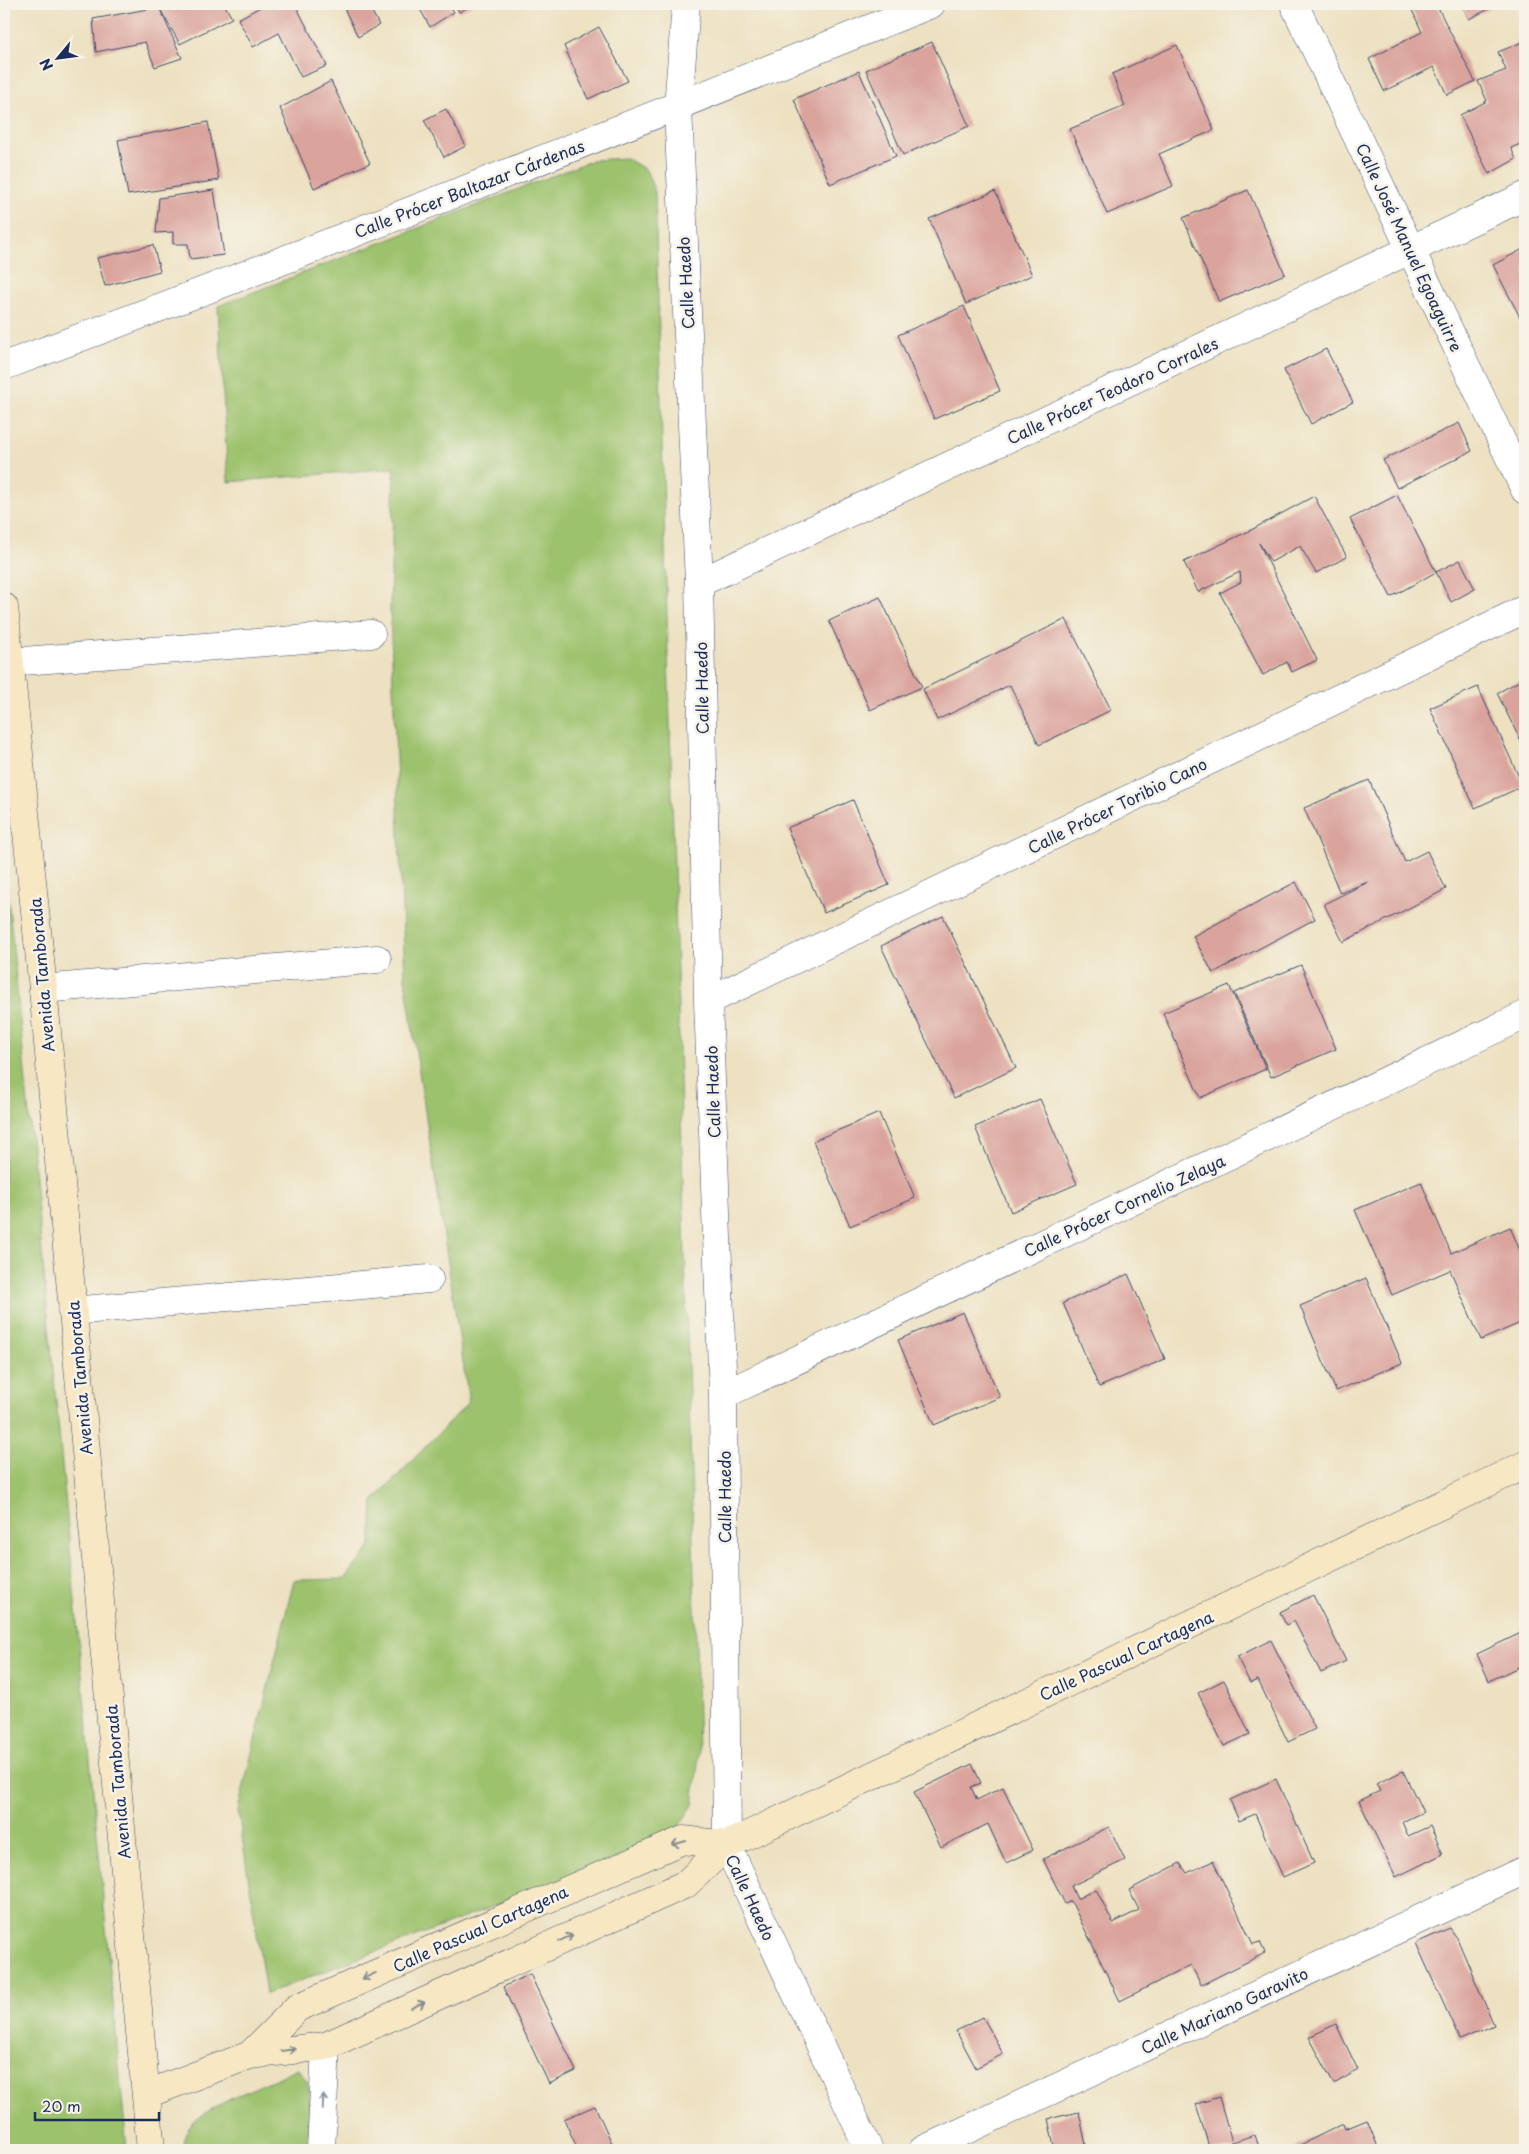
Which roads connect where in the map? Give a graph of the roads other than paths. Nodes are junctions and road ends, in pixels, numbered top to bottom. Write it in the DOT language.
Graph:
graph roads {
  1 [pos="686,4"];
  2 [pos="931,4"];
  3 [pos="1294,4"];
  4 [pos="678,107"];
  5 [pos="1525,196"];
  6 [pos="1412,250"];
  7 [pos="4,366"];
  8 [pos="1525,490"];
  9 [pos="699,583"];
  10 [pos="4,607"];
  11 [pos="1525,609"];
  12 [pos="371,634"];
  13 [pos="10,662"];
  14 [pos="376,959"];
  15 [pos="43,989"];
  16 [pos="708,1001"];
  17 [pos="1525,1015"];
  18 [pos="429,1279"];
  19 [pos="72,1311"];
  20 [pos="723,1395"];
  21 [pos="1525,1465"];
  22 [pos="727,1845"];
  23 [pos="1525,1870"];
  24 [pos="326,2046"];
  25 [pos="250,2055"];
  26 [pos="147,2094"];
  27 [pos="151,2150"];
  28 [pos="321,2150"];
  29 [pos="869,2150"];
  30 [pos="923,2150"];
  1 -- 4 [label="street, Calle Haedo"];
  2 -- 4 [label="street, Calle Prócer Baltazar Cárdenas"];
  3 -- 6 [label="street, Calle José Manuel Egoaguirre"];
  4 -- 7 [label="street, Calle Prócer Baltazar Cárdenas"];
  4 -- 9 [label="street, Calle Haedo"];
  5 -- 6 [label="street, Calle Prócer Teodoro Corrales"];
  6 -- 8 [label="street, Calle José Manuel Egoaguirre"];
  6 -- 9 [label="street, Calle Prócer Teodoro Corrales"];
  9 -- 16 [label="street, Calle Haedo"];
  10 -- 13 [label="street, Avenida Tamborada"];
  11 -- 16 [label="street, Calle Prócer Toribio Cano"];
  12 -- 13 [label="street"];
  13 -- 15 [label="street, Avenida Tamborada"];
  14 -- 15 [label="street"];
  15 -- 19 [label="street, Avenida Tamborada"];
  16 -- 20 [label="street, Calle Haedo"];
  17 -- 20 [label="street, Calle Prócer Cornelio Zelaya"];
  18 -- 19 [label="street"];
  19 -- 26 [label="street, Avenida Tamborada"];
  20 -- 22 [label="street, Calle Haedo"];
  21 -- 22 [label="street, Calle Pascual Cartagena"];
  24 -- 22 [label="street, Calle Pascual Cartagena, one-way"];
  22 -- 25 [label="street, Calle Pascual Cartagena, one-way"];
  22 -- 29 [label="street, Calle Haedo"];
  23 -- 30 [label="street, Calle Mariano Garavito"];
  25 -- 24 [label="street, Calle Pascual Cartagena, one-way"];
  28 -- 24 [label="street, one-way"];
  25 -- 26 [label="street, Calle Pascual Cartagena"];
  26 -- 27 [label="street, Avenida Tamborada"];
}
